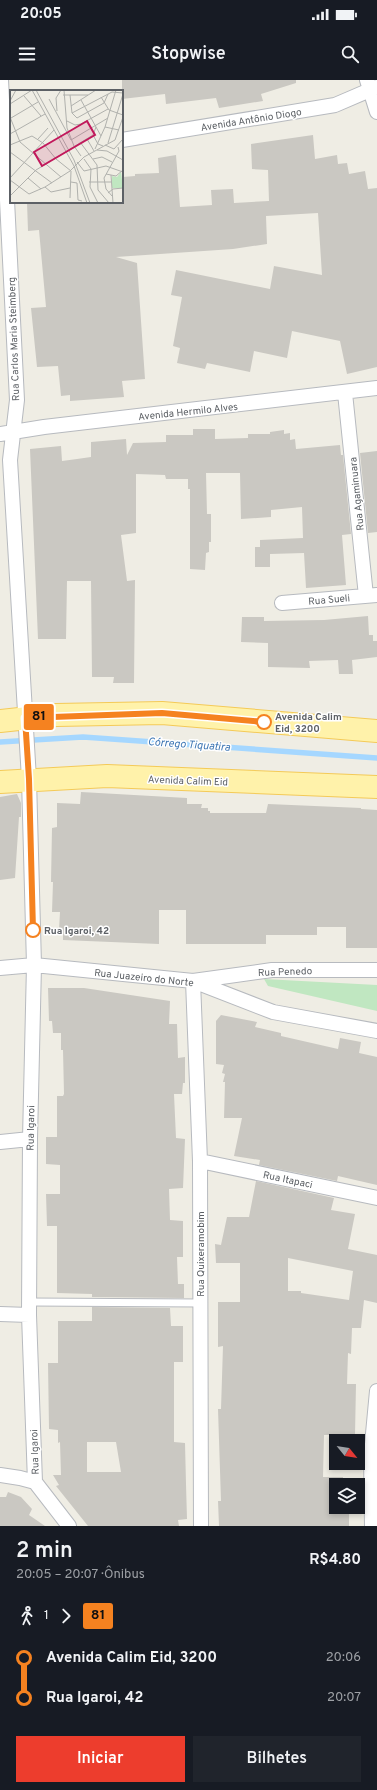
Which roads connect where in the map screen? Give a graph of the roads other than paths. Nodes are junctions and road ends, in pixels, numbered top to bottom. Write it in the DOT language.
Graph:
graph roads {
  1 [pos="0,80"];
  2 [pos="371,86"];
  3 [pos="377,112"];
  4 [pos="123,140"];
  5 [pos="5,160"];
  6 [pos="377,388"];
  7 [pos="345,393"];
  8 [pos="7,433"];
  9 [pos="372,595"];
  10 [pos="282,603"];
  11 [pos="0,721"];
  12 [pos="26,723"];
  13 [pos="377,731"];
  14 [pos="29,779"];
  15 [pos="0,782"];
  16 [pos="377,788"];
  17 [pos="34,965"];
  18 [pos="0,968"];
  19 [pos="377,970"];
  20 [pos="194,981"];
  21 [pos="377,1031"];
  22 [pos="30,1139"];
  23 [pos="0,1142"];
  24 [pos="200,1161"];
  25 [pos="377,1198"];
  26 [pos="200,1303"];
  27 [pos="30,1308"];
  28 [pos="0,1314"];
  29 [pos="377,1391"];
  30 [pos="0,1475"];
  31 [pos="35,1482"];
  32 [pos="69,1526"];
  33 [pos="200,1526"];
  34 [pos="372,1526"];
  1 -- 5 [label="street, Rua Carlos Maria Steimberg"];
  2 -- 3 [label="street"];
  2 -- 4 [label="street, Avenida Antônio Diogo"];
  5 -- 8 [label="street, Rua Carlos Maria Steimberg"];
  6 -- 7 [label="street, Avenida Hermilo Alves"];
  7 -- 8 [label="street, Avenida Hermilo Alves"];
  7 -- 9 [label="street, Rua Agaminuara"];
  8 -- 12 [label="street, Rua Carlos Maria Steimberg"];
  9 -- 10 [label="street, Rua Sueli"];
  11 -- 12 [label="main road"];
  12 -- 13 [label="main road"];
  12 -- 14 [label="street, Rua Igaroi"];
  14 -- 15 [label="main road, Avenida Calim Eid"];
  14 -- 16 [label="main road, Avenida Calim Eid"];
  14 -- 17 [label="street, Rua Igaroi"];
  17 -- 18 [label="street, Rua Juazeiro do Norte"];
  17 -- 20 [label="street, Rua Juazeiro do Norte"];
  17 -- 22 [label="street, Rua Igaroi"];
  19 -- 20 [label="street, Rua Penedo"];
  20 -- 21 [label="street, Rua Juazeiro do Norte"];
  20 -- 24 [label="street, Rua Quixeramobim"];
  22 -- 23 [label="street"];
  22 -- 27 [label="street, Rua Igaroi"];
  24 -- 25 [label="street, Rua Itapaci"];
  24 -- 26 [label="street, Rua Quixeramobim"];
  26 -- 27 [label="lane"];
  26 -- 33 [label="street, Rua Quixeramobim"];
  27 -- 28 [label="street"];
  27 -- 31 [label="street, Rua Igaroi"];
  29 -- 34 [label="street"];
  30 -- 31 [label="street"];
  31 -- 32 [label="street, Rua Igaroi"];
}
